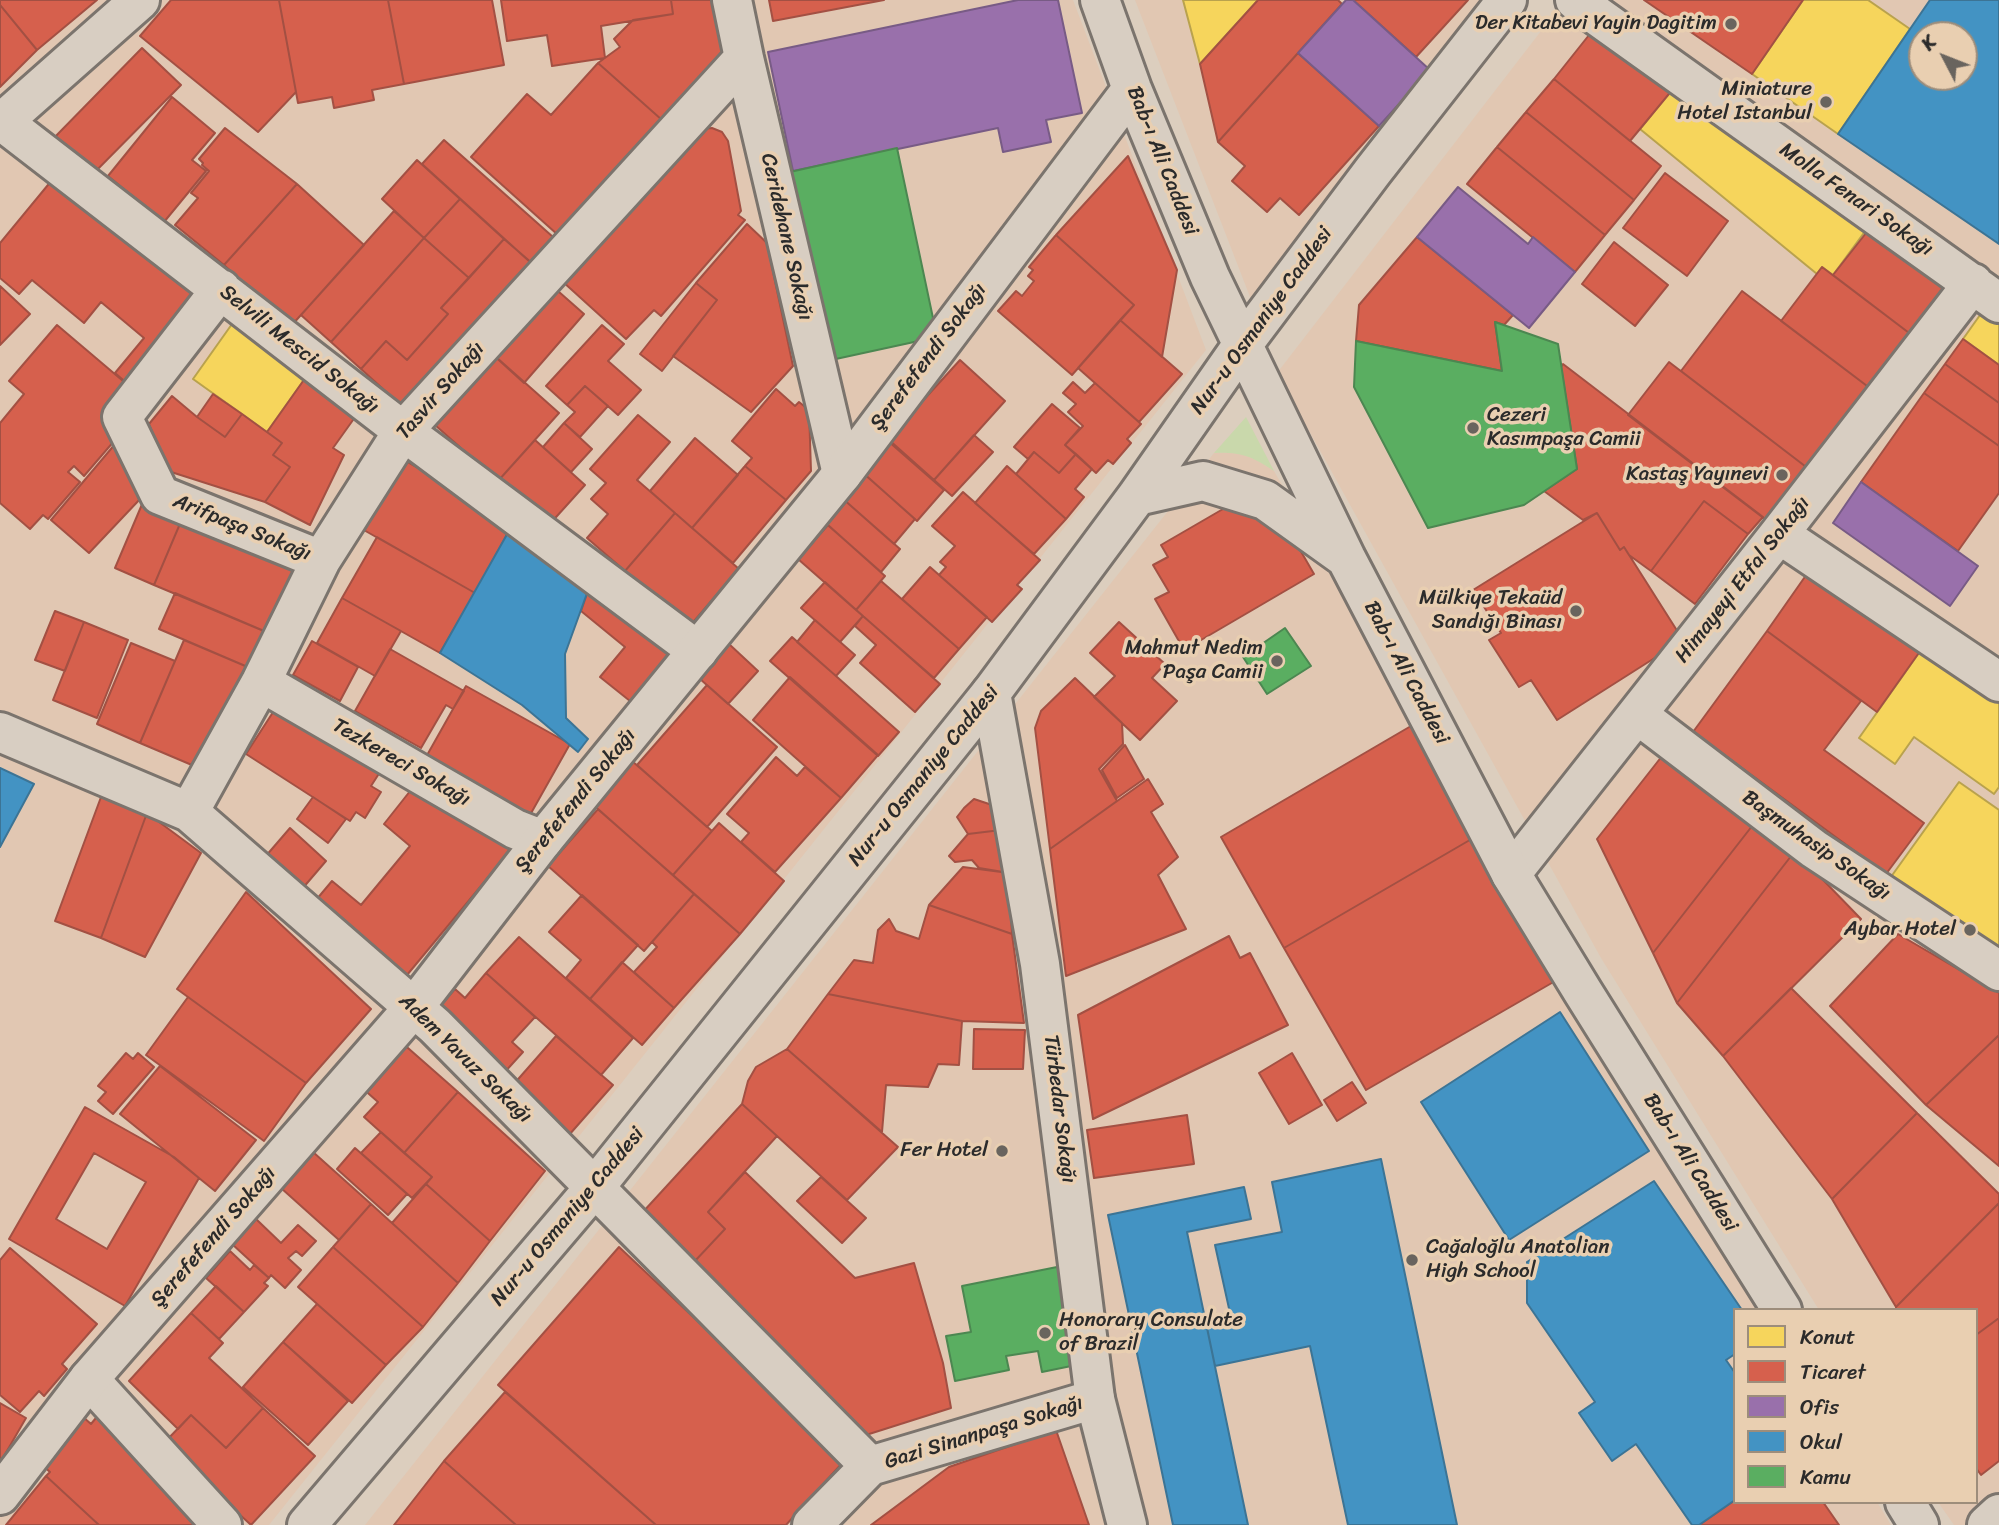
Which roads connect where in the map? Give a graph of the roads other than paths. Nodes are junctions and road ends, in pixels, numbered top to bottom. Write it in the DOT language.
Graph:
graph roads {
  1 [pos="140,0"];
  2 [pos="732,0"];
  3 [pos="1100,0"];
  4 [pos="1507,0"];
  5 [pos="1575,0"];
  6 [pos="744,58"];
  7 [pos="1132,89"];
  8 [pos="1,123"];
  9 [pos="221,289"];
  10 [pos="1986,293"];
  11 [pos="1243,344"];
  12 [pos="403,430"];
  13 [pos="842,474"];
  14 [pos="1137,496"];
  15 [pos="1779,534"];
  16 [pos="1346,558"];
  17 [pos="321,560"];
  18 [pos="698,651"];
  19 [pos="261,682"];
  20 [pos="1999,682"];
  21 [pos="991,693"];
  22 [pos="1638,715"];
  23 [pos="0,732"];
  24 [pos="189,812"];
  25 [pos="543,841"];
  26 [pos="1511,874"];
  27 [pos="1999,971"];
  28 [pos="414,1007"];
  29 [pos="594,1188"];
  30 [pos="1781,1308"];
  31 [pos="89,1380"];
  32 [pos="1095,1399"];
  33 [pos="870,1466"];
  34 [pos="0,1495"];
  35 [pos="1906,1504"];
  36 [pos="1999,1514"];
  37 [pos="222,1525"];
  38 [pos="307,1525"];
  39 [pos="812,1525"];
  40 [pos="1127,1525"];
  41 [pos="1919,1525"];
  42 [pos="1987,1525"];
  1 -- 8 [label="street"];
  2 -- 6 [label="street, Ceridehane Sokağı"];
  3 -- 7 [label="street, Bab-ı Ali Caddesi"];
  4 -- 11 [label="street, Nur-u Osmaniye Caddesi"];
  5 -- 10 [label="street, Molla Fenari Sokağı"];
  6 -- 12 [label="street, Tasvir Sokağı"];
  6 -- 13 [label="street, Ceridehane Sokağı"];
  7 -- 11 [label="street, Bab-ı Ali Caddesi"];
  7 -- 13 [label="street, Şerefefendi Sokağı"];
  8 -- 9 [label="street, Selvili Mescid Sokağı"];
  9 -- 12 [label="street, Selvili Mescid Sokağı"];
  9 -- 17 [label="street, Arifpaşa Sokağı"];
  10 -- 15 [label="street, Himayeyi Etfal Sokağı"];
  11 -- 14 [label="street, Nur-u Osmaniye Caddesi"];
  11 -- 16 [label="street, Bab-ı Ali Caddesi"];
  12 -- 17 [label="street, Tasvir Sokağı"];
  12 -- 18 [label="street, Selvili Mescid Sokağı"];
  13 -- 18 [label="street, Şerefefendi Sokağı"];
  14 -- 16 [label="street"];
  14 -- 21 [label="street, Nur-u Osmaniye Caddesi"];
  15 -- 20 [label="street"];
  15 -- 22 [label="street, Himayeyi Etfal Sokağı"];
  16 -- 26 [label="street, Bab-ı Ali Caddesi"];
  17 -- 19 [label="street, Tasvir Sokağı"];
  18 -- 25 [label="street, Şerefefendi Sokağı"];
  19 -- 24 [label="street, Tasvir Sokağı"];
  19 -- 25 [label="street, Tezkereci Sokağı"];
  21 -- 29 [label="street, Nur-u Osmaniye Caddesi"];
  21 -- 32 [label="street, Türbedar Sokağı"];
  22 -- 26 [label="street, Himayeyi Etfal Sokağı"];
  22 -- 27 [label="street, Başmuhasip Sokağı"];
  23 -- 24 [label="street, Adem Yavuz Sokağı"];
  24 -- 28 [label="street, Adem Yavuz Sokağı"];
  25 -- 28 [label="street, Şerefefendi Sokağı"];
  26 -- 30 [label="street, Bab-ı Ali Caddesi"];
  28 -- 29 [label="street, Adem Yavuz Sokağı"];
  28 -- 31 [label="street, Şerefefendi Sokağı"];
  29 -- 33 [label="street, Adem Yavuz Sokağı"];
  29 -- 38 [label="street, Nur-u Osmaniye Caddesi"];
  31 -- 34 [label="street, Şerefefendi Sokağı"];
  31 -- 37 [label="street"];
  32 -- 33 [label="street, Gazi Sinanpaşa Sokağı"];
  32 -- 40 [label="street, Türbedar Sokağı"];
  33 -- 39 [label="street, Gazi Sinanpaşa Sokağı"];
  35 -- 41 [label="street"];
  36 -- 42 [label="street"];
}
